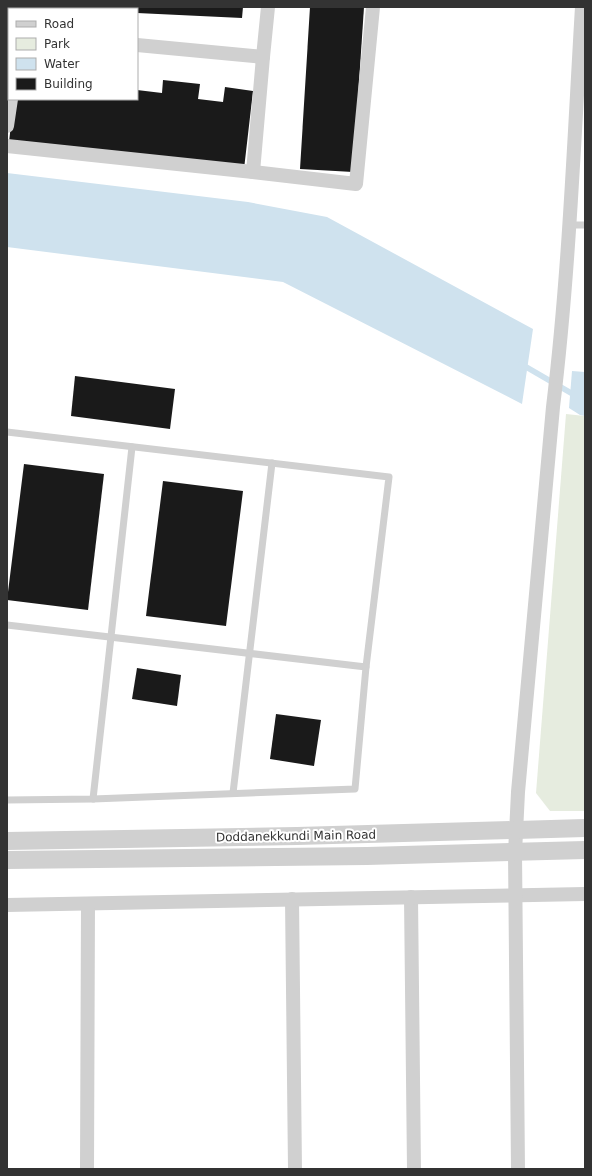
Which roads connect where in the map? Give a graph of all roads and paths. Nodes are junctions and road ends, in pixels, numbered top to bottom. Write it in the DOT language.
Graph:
graph roads {
  1 [pos="268,7"];
  2 [pos="373,7"];
  3 [pos="582,7"];
  4 [pos="138,45"];
  5 [pos="263,57"];
  6 [pos="11,100"];
  7 [pos="7,126"];
  8 [pos="7,146"];
  9 [pos="253,172"];
  10 [pos="569,225"];
  11 [pos="585,226"];
  12 [pos="7,432"];
  13 [pos="132,447"];
  14 [pos="272,463"];
  15 [pos="7,625"];
  16 [pos="111,637"];
  17 [pos="250,654"];
  18 [pos="366,668"];
  19 [pos="233,794"];
  20 [pos="93,799"];
  21 [pos="7,800"];
  22 [pos="585,828"];
  23 [pos="517,831"];
  24 [pos="7,841"];
  25 [pos="585,850"];
  26 [pos="515,853"];
  27 [pos="7,860"];
  28 [pos="585,894"];
  29 [pos="516,895"];
  30 [pos="411,897"];
  31 [pos="292,899"];
  32 [pos="88,904"];
  33 [pos="7,905"];
  34 [pos="87,1169"];
  35 [pos="296,1169"];
  36 [pos="414,1169"];
  37 [pos="518,1169"];
  1 -- 5 [label="street"];
  2 -- 9 [label="street"];
  3 -- 10 [label="street"];
  4 -- 5 [label="street"];
  5 -- 9 [label="street"];
  6 -- 7 [label="street"];
  8 -- 9 [label="street"];
  10 -- 11 [label="lane"];
  10 -- 23 [label="street"];
  12 -- 13 [label="lane"];
  13 -- 14 [label="lane"];
  13 -- 16 [label="lane"];
  14 -- 17 [label="lane"];
  14 -- 18 [label="lane"];
  15 -- 16 [label="lane"];
  16 -- 17 [label="lane"];
  16 -- 20 [label="lane"];
  17 -- 18 [label="lane"];
  17 -- 19 [label="lane"];
  18 -- 19 [label="lane"];
  19 -- 20 [label="lane"];
  20 -- 21 [label="lane"];
  22 -- 23 [label="street, Doddanekkundi Main Road"];
  23 -- 24 [label="street, Doddanekkundi Main Road"];
  23 -- 26 [label="street"];
  25 -- 26 [label="street, Doddanekkundi Main Road"];
  26 -- 27 [label="street, Doddanekkundi Main Road"];
  26 -- 29 [label="street"];
  28 -- 29 [label="street"];
  29 -- 30 [label="street"];
  29 -- 37 [label="street"];
  30 -- 31 [label="street"];
  30 -- 36 [label="street"];
  31 -- 32 [label="street"];
  31 -- 35 [label="street"];
  32 -- 33 [label="street"];
  32 -- 34 [label="street"];
}
